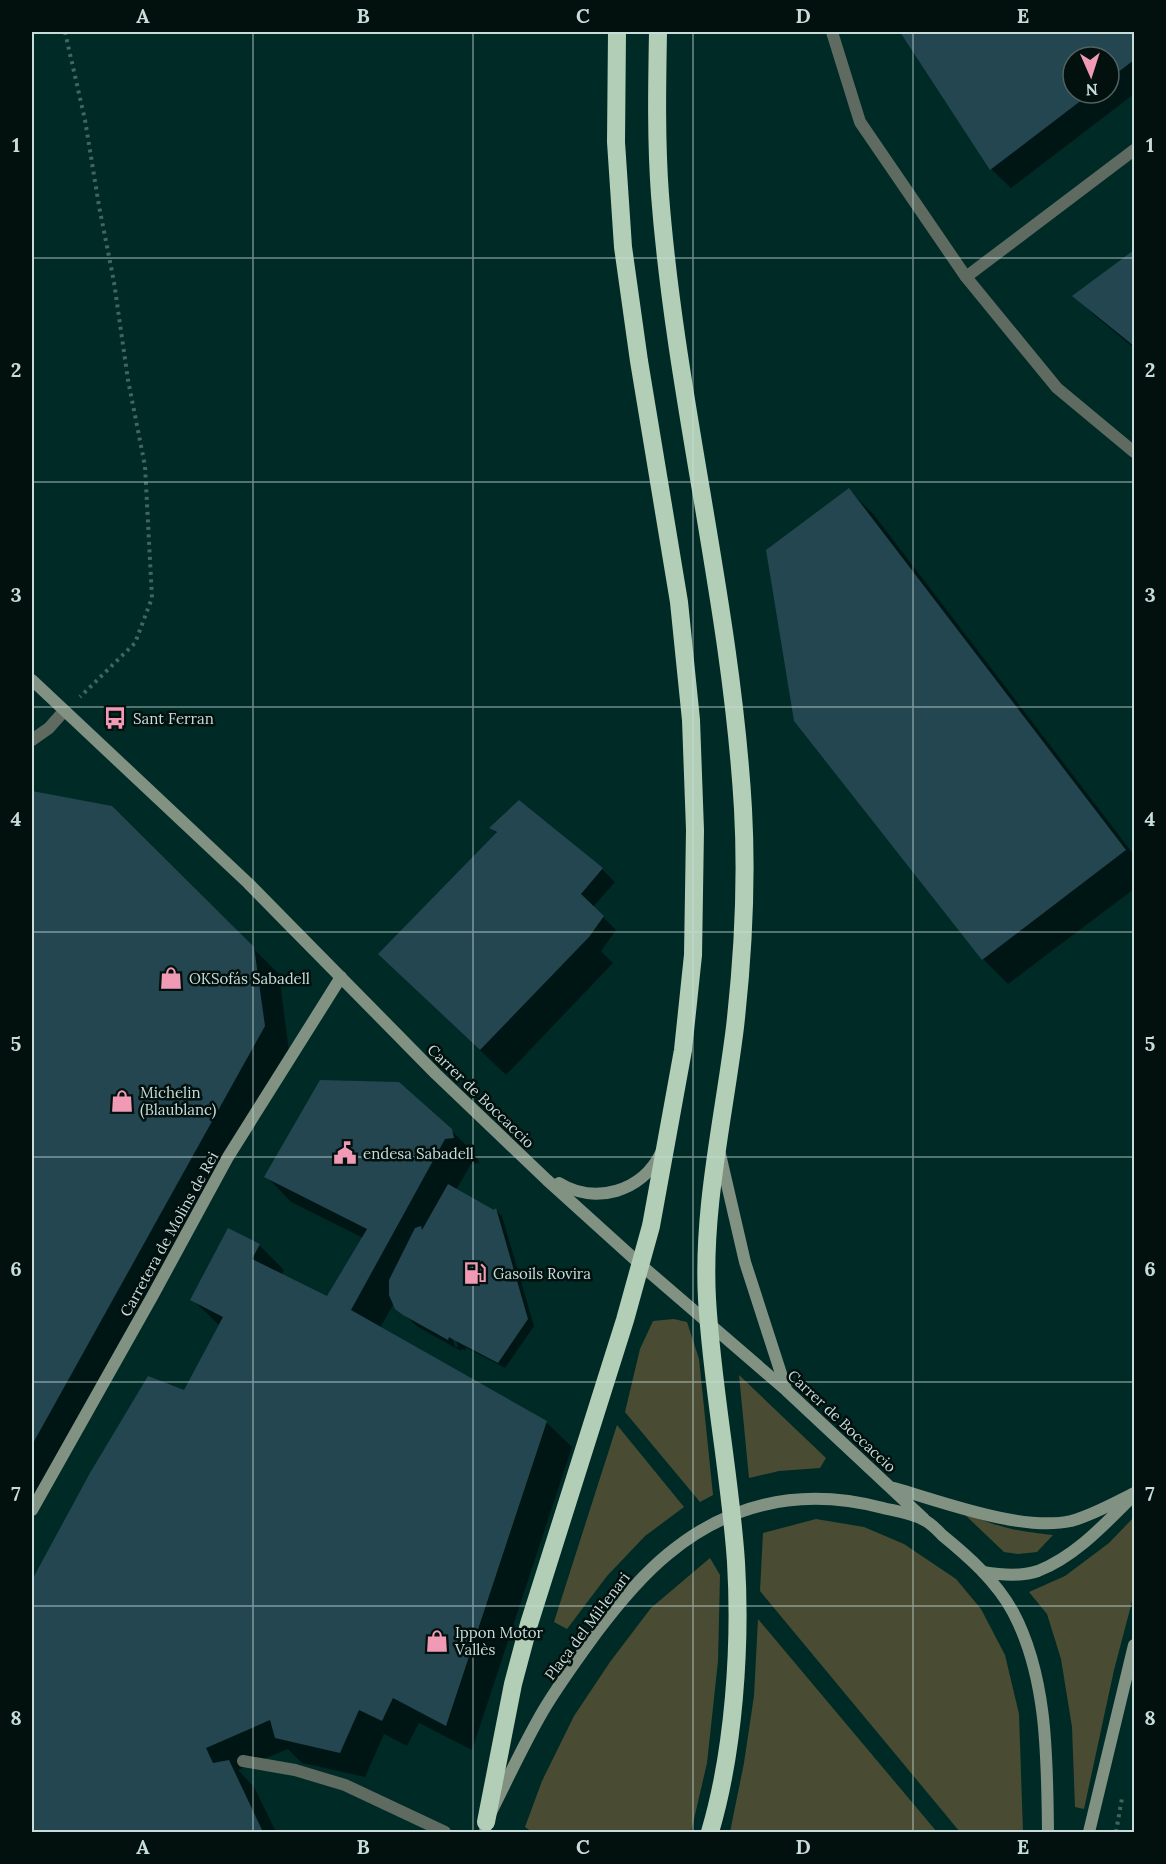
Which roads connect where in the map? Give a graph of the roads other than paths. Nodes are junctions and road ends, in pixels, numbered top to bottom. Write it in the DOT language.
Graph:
graph roads {
  1 [pos="617,32"];
  2 [pos="658,32"];
  3 [pos="832,32"];
  4 [pos="1134,150"];
  5 [pos="966,277"];
  6 [pos="1134,452"];
  7 [pos="32,680"];
  8 [pos="64,711"];
  9 [pos="32,740"];
  10 [pos="341,977"];
  11 [pos="668,1139"];
  12 [pos="718,1147"];
  13 [pos="537,1170"];
  14 [pos="642,1264"];
  15 [pos="710,1323"];
  16 [pos="786,1390"];
  17 [pos="891,1488"];
  18 [pos="1134,1494"];
  19 [pos="32,1510"];
  20 [pos="731,1514"];
  21 [pos="924,1519"];
  22 [pos="983,1572"];
  23 [pos="1134,1645"];
  24 [pos="243,1761"];
  25 [pos="484,1829"];
  26 [pos="445,1833"];
  27 [pos="710,1833"];
  28 [pos="1048,1833"];
  29 [pos="1089,1833"];
  1 -- 11 [label="highway"];
  2 -- 12 [label="highway"];
  3 -- 5 [label="street"];
  4 -- 5 [label="street"];
  5 -- 6 [label="street"];
  7 -- 8 [label="main road, Carrer de Boccaccio"];
  8 -- 9 [label="street"];
  8 -- 10 [label="main road, Carrer de Boccaccio"];
  10 -- 13 [label="main road, Carrer de Boccaccio"];
  10 -- 19 [label="main road, Carretera de Molins de Rei"];
  11 -- 13 [label="main road"];
  11 -- 14 [label="highway"];
  12 -- 15 [label="highway"];
  12 -- 16 [label="main road"];
  13 -- 14 [label="main road, Carrer de Boccaccio"];
  14 -- 15 [label="main road, Carrer de Boccaccio"];
  14 -- 25 [label="highway"];
  15 -- 16 [label="main road, Carrer de Boccaccio"];
  15 -- 20 [label="highway"];
  16 -- 17 [label="main road, Carrer de Boccaccio"];
  17 -- 18 [label="main road"];
  17 -- 21 [label="main road, Carrer de Boccaccio"];
  18 -- 22 [label="main road"];
  20 -- 21 [label="main road, Plaça del Mil·lenari"];
  20 -- 25 [label="main road, Plaça del Mil·lenari"];
  20 -- 27 [label="highway"];
  21 -- 22 [label="main road, Plaça del Mil·lenari"];
  22 -- 28 [label="main road, Plaça del Mil·lenari"];
  23 -- 29 [label="main road"];
  24 -- 26 [label="street"];
}
